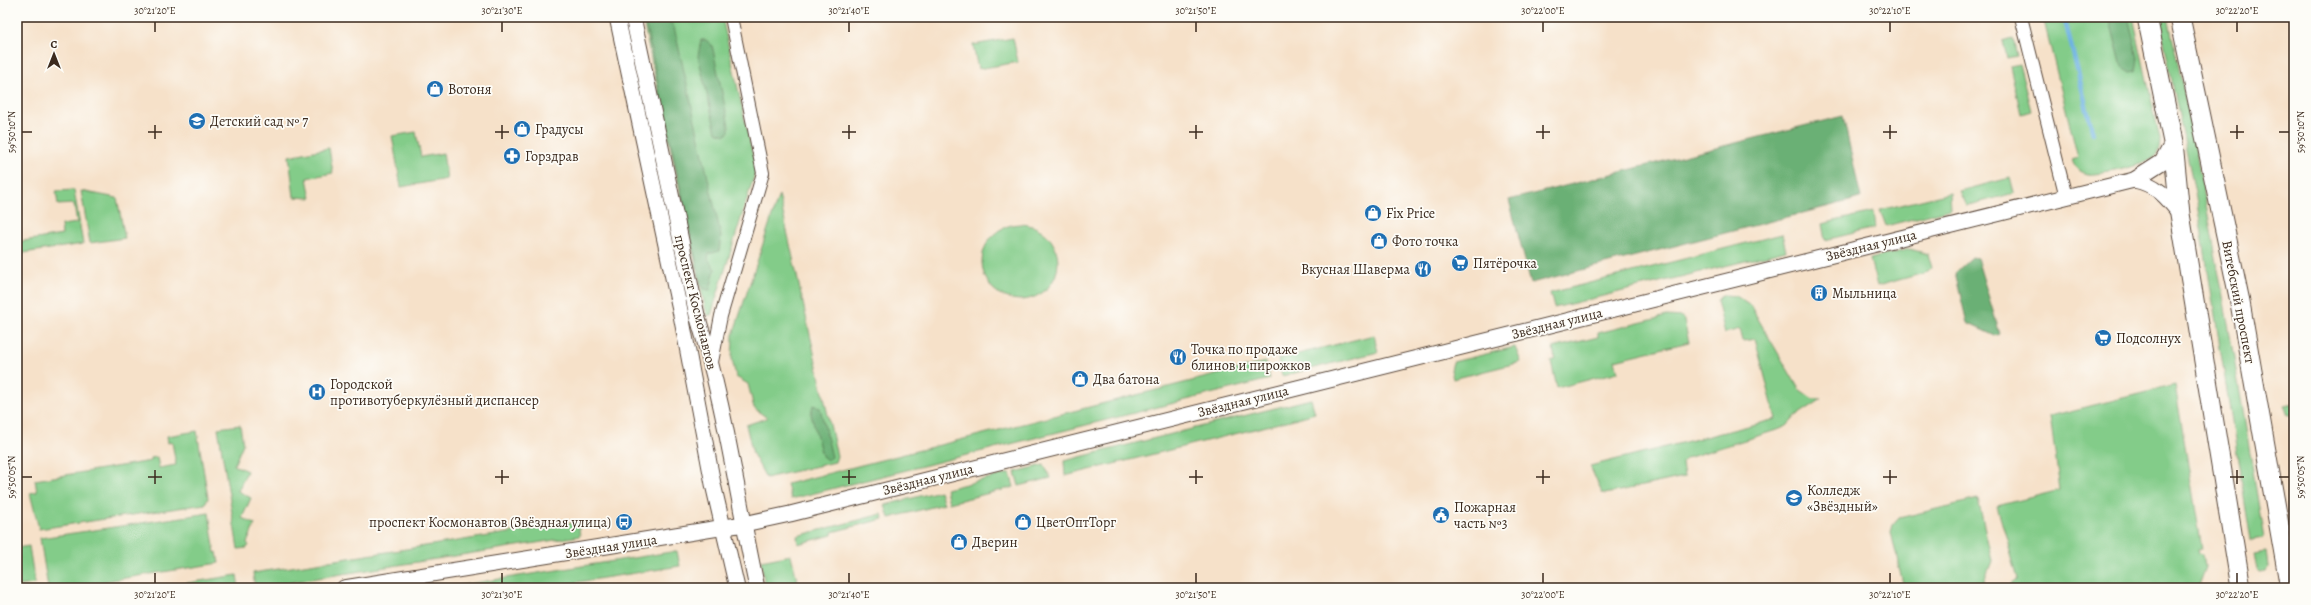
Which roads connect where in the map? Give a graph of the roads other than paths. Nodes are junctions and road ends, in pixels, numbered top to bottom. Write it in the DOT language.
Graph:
graph roads {
  1 [pos="617,17"];
  2 [pos="633,17"];
  3 [pos="731,17"];
  4 [pos="2021,17"];
  5 [pos="2147,17"];
  6 [pos="2180,17"];
  7 [pos="2173,142"];
  8 [pos="2134,180"];
  9 [pos="2066,197"];
  10 [pos="2180,214"];
  11 [pos="712,362"];
  12 [pos="744,524"];
  13 [pos="724,527"];
  14 [pos="344,588"];
  15 [pos="737,588"];
  16 [pos="757,588"];
  17 [pos="2241,588"];
  18 [pos="2290,588"];
  1 -- 13 [label="street, проспект Космонавтов"];
  2 -- 11 [label="street, проспект Космонавтов"];
  3 -- 11 [label="street"];
  4 -- 9 [label="street"];
  5 -- 7 [label="main road"];
  6 -- 18 [label="main road, Витебский проспект"];
  7 -- 8 [label="street"];
  7 -- 10 [label="main road"];
  8 -- 9 [label="street, Звёздная улица"];
  8 -- 10 [label="street"];
  9 -- 12 [label="street, Звёздная улица"];
  10 -- 17 [label="main road"];
  11 -- 12 [label="street, проспект Космонавтов"];
  12 -- 13 [label="street, Звёздная улица"];
  12 -- 16 [label="street, проспект Космонавтов"];
  13 -- 14 [label="street, Звёздная улица"];
  13 -- 15 [label="street, проспект Космонавтов"];
}
